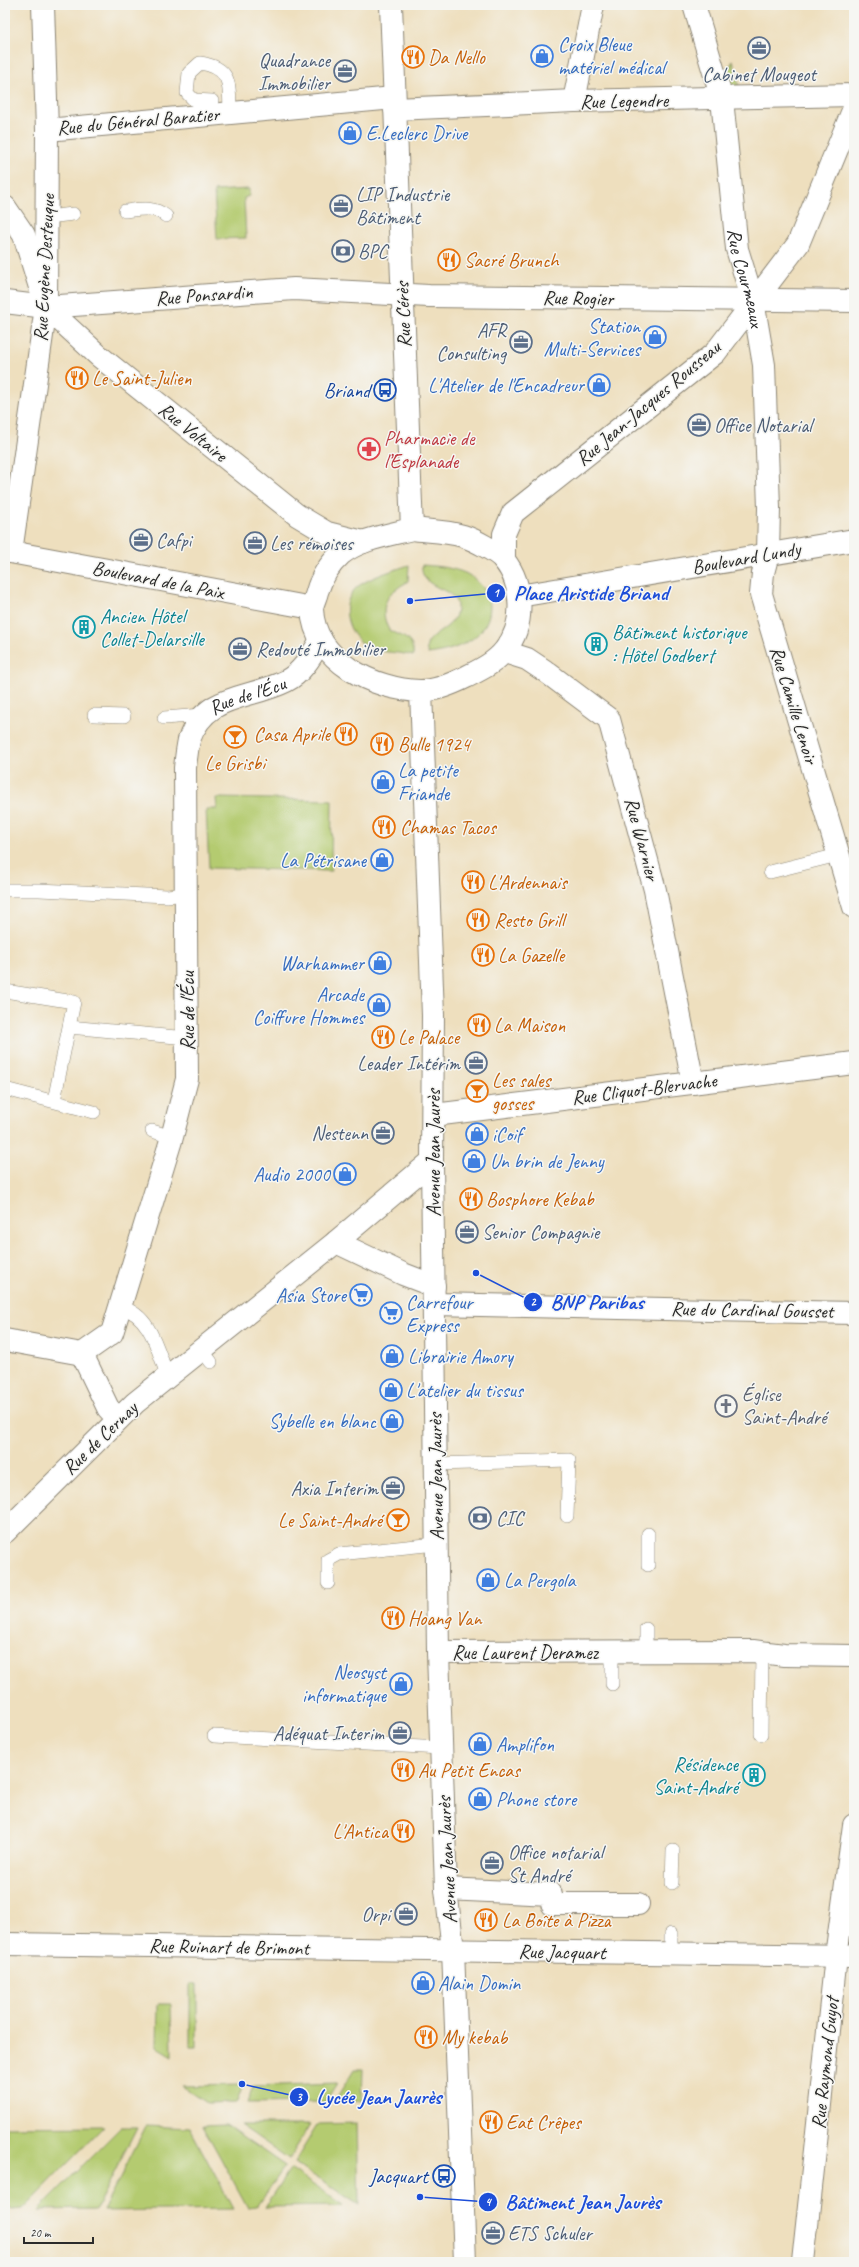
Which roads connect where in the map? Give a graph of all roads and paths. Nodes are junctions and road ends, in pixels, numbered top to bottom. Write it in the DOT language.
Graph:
graph roads {
  1 [pos="43,5"];
  2 [pos="391,5"];
  3 [pos="593,5"];
  4 [pos="694,5"];
  5 [pos="854,95"];
  6 [pos="722,99"];
  7 [pos="212,101"];
  8 [pos="574,101"];
  9 [pos="395,104"];
  10 [pos="854,108"];
  11 [pos="230,113"];
  12 [pos="47,130"];
  13 [pos="48,193"];
  14 [pos="8,211"];
  15 [pos="125,211"];
  16 [pos="73,214"];
  17 [pos="166,216"];
  18 [pos="48,217"];
  19 [pos="402,296"];
  20 [pos="753,301"];
  21 [pos="854,301"];
  22 [pos="5,302"];
  23 [pos="46,307"];
  24 [pos="11,507"];
  25 [pos="412,529"];
  26 [pos="854,540"];
  27 [pos="364,542"];
  28 [pos="8,552"];
  29 [pos="768,554"];
  30 [pos="504,560"];
  31 [pos="519,596"];
  32 [pos="312,608"];
  33 [pos="321,640"];
  34 [pos="504,652"];
  35 [pos="421,691"];
  36 [pos="94,715"];
  37 [pos="202,715"];
  38 [pos="124,716"];
  39 [pos="164,718"];
  40 [pos="838,855"];
  41 [pos="770,872"];
  42 [pos="5,890"];
  43 [pos="187,894"];
  44 [pos="854,907"];
  45 [pos="5,991"];
  46 [pos="69,1027"];
  47 [pos="187,1038"];
  48 [pos="854,1063"];
  49 [pos="692,1083"];
  50 [pos="5,1089"];
  51 [pos="54,1102"];
  52 [pos="94,1112"];
  53 [pos="434,1115"];
  54 [pos="432,1161"];
  55 [pos="336,1242"];
  56 [pos="434,1295"];
  57 [pos="121,1307"];
  58 [pos="854,1313"];
  59 [pos="5,1340"];
  60 [pos="82,1354"];
  61 [pos="168,1378"];
  62 [pos="118,1419"];
  63 [pos="436,1464"];
  64 [pos="567,1516"];
  65 [pos="5,1532"];
  66 [pos="648,1534"];
  67 [pos="436,1544"];
  68 [pos="648,1565"];
  69 [pos="328,1584"];
  70 [pos="646,1629"];
  71 [pos="612,1651"];
  72 [pos="646,1651"];
  73 [pos="438,1652"];
  74 [pos="762,1652"];
  75 [pos="854,1656"];
  76 [pos="612,1684"];
  77 [pos="760,1734"];
  78 [pos="214,1736"];
  79 [pos="441,1748"];
  80 [pos="854,1825"];
  81 [pos="673,1851"];
  82 [pos="851,1864"];
  83 [pos="672,1883"];
  84 [pos="446,1889"];
  85 [pos="638,1904"];
  86 [pos="5,1944"];
  87 [pos="453,1950"];
  88 [pos="845,1956"];
  89 [pos="465,2262"];
  90 [pos="804,2262"];
  1 -- 12 [label="street, Rue Eugène Desteuque"];
  2 -- 9 [label="street, Rue Cérès"];
  3 -- 8 [label="street"];
  4 -- 6 [label="street, Rue Courmeaux"];
  5 -- 6 [label="street, Rue Legendre"];
  6 -- 8 [label="street, Rue Legendre"];
  6 -- 20 [label="street, Rue Courmeaux"];
  7 -- 11 [label="lane, Rue du Général Baratier"];
  8 -- 9 [label="street, Rue Legendre"];
  9 -- 11 [label="street, Rue du Général Baratier"];
  9 -- 19 [label="street, Rue Cérès"];
  10 -- 20 [label="street, Rue Jean-Jacques Rousseau"];
  11 -- 12 [label="street, Rue du Général Baratier"];
  12 -- 13 [label="street, Rue Eugène Desteuque"];
  13 -- 14 [label="street"];
  13 -- 18 [label="street, Rue Eugène Desteuque"];
  14 -- 23 [label="street"];
  15 -- 17 [label="lane"];
  16 -- 18 [label="lane"];
  18 -- 23 [label="street, Rue Eugène Desteuque"];
  19 -- 20 [label="street, Rue Rogier"];
  19 -- 23 [label="street, Rue Ponsardin"];
  19 -- 25 [label="street, Rue Cérès"];
  20 -- 21 [label="street, Rue Rogier"];
  20 -- 29 [label="street, Rue Courmeaux"];
  20 -- 30 [label="street, Rue Jean-Jacques Rousseau"];
  22 -- 23 [label="street, Rue Ponsardin"];
  23 -- 24 [label="street, Rue Eugène Desteuque"];
  23 -- 27 [label="street, Rue Voltaire"];
  24 -- 28 [label="street, Rue Eugène Desteuque"];
  25 -- 27 [label="street"];
  25 -- 30 [label="street"];
  26 -- 29 [label="street, Boulevard Lundy"];
  27 -- 32 [label="street"];
  28 -- 32 [label="street, Boulevard de la Paix"];
  29 -- 31 [label="street, Boulevard Lundy"];
  29 -- 40 [label="street, Rue Camille Lenoir"];
  30 -- 31 [label="street"];
  31 -- 34 [label="street"];
  32 -- 33 [label="street"];
  33 -- 35 [label="street"];
  33 -- 37 [label="street, Rue de l'Écu"];
  34 -- 35 [label="street"];
  34 -- 49 [label="street, Rue Warnier"];
  35 -- 53 [label="street, Avenue Jean Jaurès"];
  36 -- 38 [label="lane"];
  37 -- 39 [label="lane"];
  37 -- 43 [label="street, Rue de l'Écu"];
  40 -- 41 [label="lane"];
  40 -- 44 [label="street, Rue Camille Lenoir"];
  42 -- 43 [label="lane"];
  43 -- 47 [label="street, Rue de l'Écu"];
  45 -- 46 [label="lane"];
  46 -- 47 [label="lane"];
  46 -- 51 [label="lane"];
  47 -- 57 [label="street, Rue de l'Écu"];
  48 -- 49 [label="street, Rue Cliquot-Blervache"];
  49 -- 53 [label="street, Rue Cliquot-Blervache"];
  50 -- 51 [label="lane"];
  51 -- 52 [label="lane"];
  53 -- 54 [label="street, Avenue Jean Jaurès"];
  54 -- 55 [label="street, Rue de Cernay"];
  54 -- 56 [label="street, Avenue Jean Jaurès"];
  55 -- 56 [label="street"];
  55 -- 61 [label="street, Rue de Cernay"];
  56 -- 58 [label="street, Rue du Cardinal Gousset"];
  56 -- 63 [label="street, Avenue Jean Jaurès"];
  57 -- 60 [label="street, Rue de l'Écu"];
  57 -- 61 [label="lane"];
  59 -- 60 [label="street"];
  60 -- 62 [label="street"];
  61 -- 62 [label="street, Rue de Cernay"];
  62 -- 65 [label="street, Rue de Cernay"];
  63 -- 64 [label="lane"];
  63 -- 67 [label="street, Avenue Jean Jaurès"];
  66 -- 68 [label="lane"];
  67 -- 69 [label="lane"];
  67 -- 73 [label="street, Avenue Jean Jaurès"];
  70 -- 72 [label="lane"];
  71 -- 72 [label="street, Rue Laurent Deramez"];
  71 -- 73 [label="street, Rue Laurent Deramez"];
  71 -- 76 [label="lane, Rue Laurent Deramez"];
  72 -- 74 [label="street, Rue Laurent Deramez"];
  73 -- 79 [label="street, Avenue Jean Jaurès"];
  74 -- 75 [label="street, Rue Laurent Deramez"];
  74 -- 77 [label="lane"];
  78 -- 79 [label="lane"];
  79 -- 84 [label="street, Avenue Jean Jaurès"];
  80 -- 82 [label="street, Rue Raymond Guyot"];
  81 -- 83 [label="lane"];
  82 -- 88 [label="street, Rue Raymond Guyot"];
  84 -- 85 [label="street"];
  84 -- 87 [label="street, Avenue Jean Jaurès"];
  86 -- 87 [label="street, Rue Ruinart de Brimont"];
  87 -- 88 [label="street, Rue Jacquart"];
  87 -- 89 [label="street, Avenue Jean Jaurès"];
  88 -- 90 [label="street, Rue Raymond Guyot"];
}
